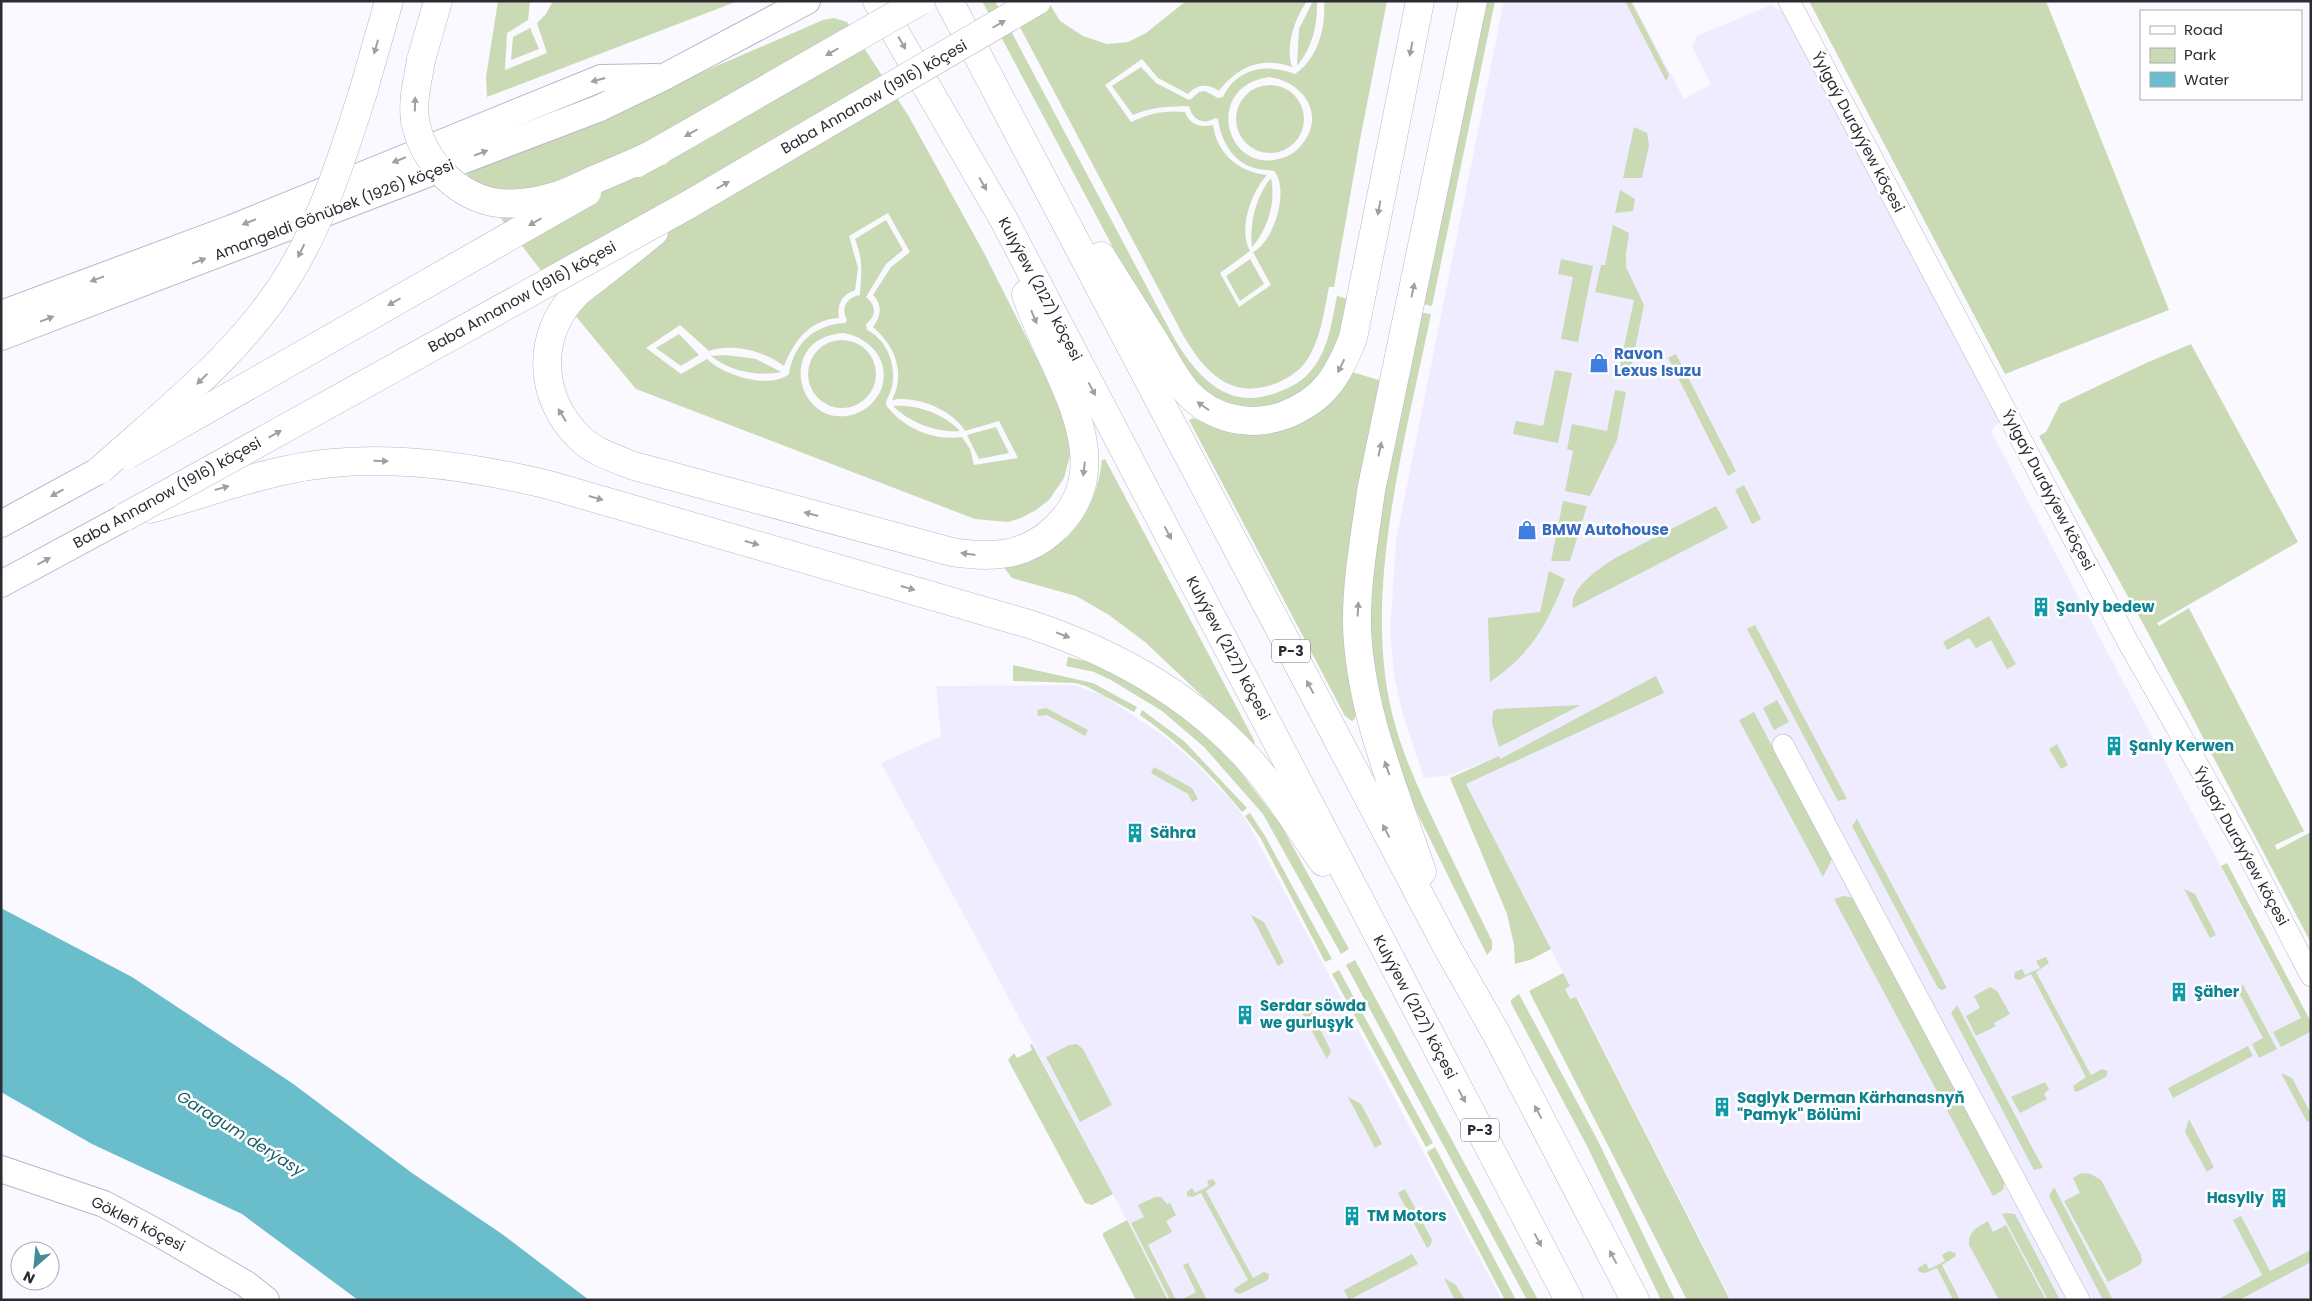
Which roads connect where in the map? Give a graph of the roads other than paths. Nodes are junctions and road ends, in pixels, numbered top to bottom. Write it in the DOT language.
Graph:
graph roads {
  1 [pos="388,1"];
  2 [pos="438,1"];
  3 [pos="807,1"];
  4 [pos="877,1"];
  5 [pos="920,1"];
  6 [pos="949,1"];
  7 [pos="1037,1"];
  8 [pos="1420,1"];
  9 [pos="1473,1"];
  10 [pos="1789,1"];
  11 [pos="664,77"];
  12 [pos="658,152"];
  13 [pos="1044,183"];
  14 [pos="688,205"];
  15 [pos="1004,220"];
  16 [pos="1,314"];
  17 [pos="1,337"];
  18 [pos="100,470"];
  19 [pos="125,517"];
  20 [pos="1,524"];
  21 [pos="1,584"];
  22 [pos="1784,745"];
  23 [pos="1447,947"];
  24 [pos="1391,960"];
  25 [pos="2311,976"];
  26 [pos="1,1152"];
  27 [pos="1,1169"];
  28 [pos="104,1204"];
  29 [pos="266,1300"];
  30 [pos="1569,1300"];
  31 [pos="1635,1300"];
  32 [pos="2079,1300"];
  1 -- 18 [label="main road, one-way, bridge"];
  12 -- 2 [label="main road, one-way, bridge"];
  3 -- 11 [label="street, Amangeldi Gönübek (1926) köçesi"];
  4 -- 15 [label="main road, Kulyýew (2127) köçesi / P-3, one-way"];
  5 -- 12 [label="main road, one-way, bridge"];
  6 -- 13 [label="main road, P-3"];
  14 -- 7 [label="main road, Baba Annanow (1916) köçesi, one-way, bridge"];
  8 -- 13 [label="main road, one-way"];
  23 -- 9 [label="main road, one-way"];
  10 -- 25 [label="street, Ýylgaý Durdyýew köçesi"];
  11 -- 16 [label="street, Amangeldi Gönübek (1926) köçesi, one-way"];
  17 -- 11 [label="street, Amangeldi Gönübek (1926) köçesi, one-way"];
  12 -- 18 [label="main road, one-way, bridge"];
  23 -- 13 [label="main road, P-3, one-way"];
  15 -- 14 [label="main road, one-way, bridge"];
  19 -- 14 [label="main road, Baba Annanow (1916) köçesi, one-way, bridge"];
  15 -- 24 [label="main road, Kulyýew (2127) köçesi / P-3, one-way"];
  18 -- 20 [label="street, one-way"];
  21 -- 19 [label="street, Baba Annanow (1916) köçesi, one-way"];
  19 -- 24 [label="main road, one-way, bridge"];
  22 -- 32 [label="street"];
  31 -- 23 [label="main road, P-3, one-way"];
  24 -- 30 [label="main road, Kulyýew (2127) köçesi / P-3, one-way"];
  26 -- 28 [label="street"];
  27 -- 28 [label="street, Gökleň köçesi"];
  28 -- 29 [label="street, Gökleň köçesi"];
}
